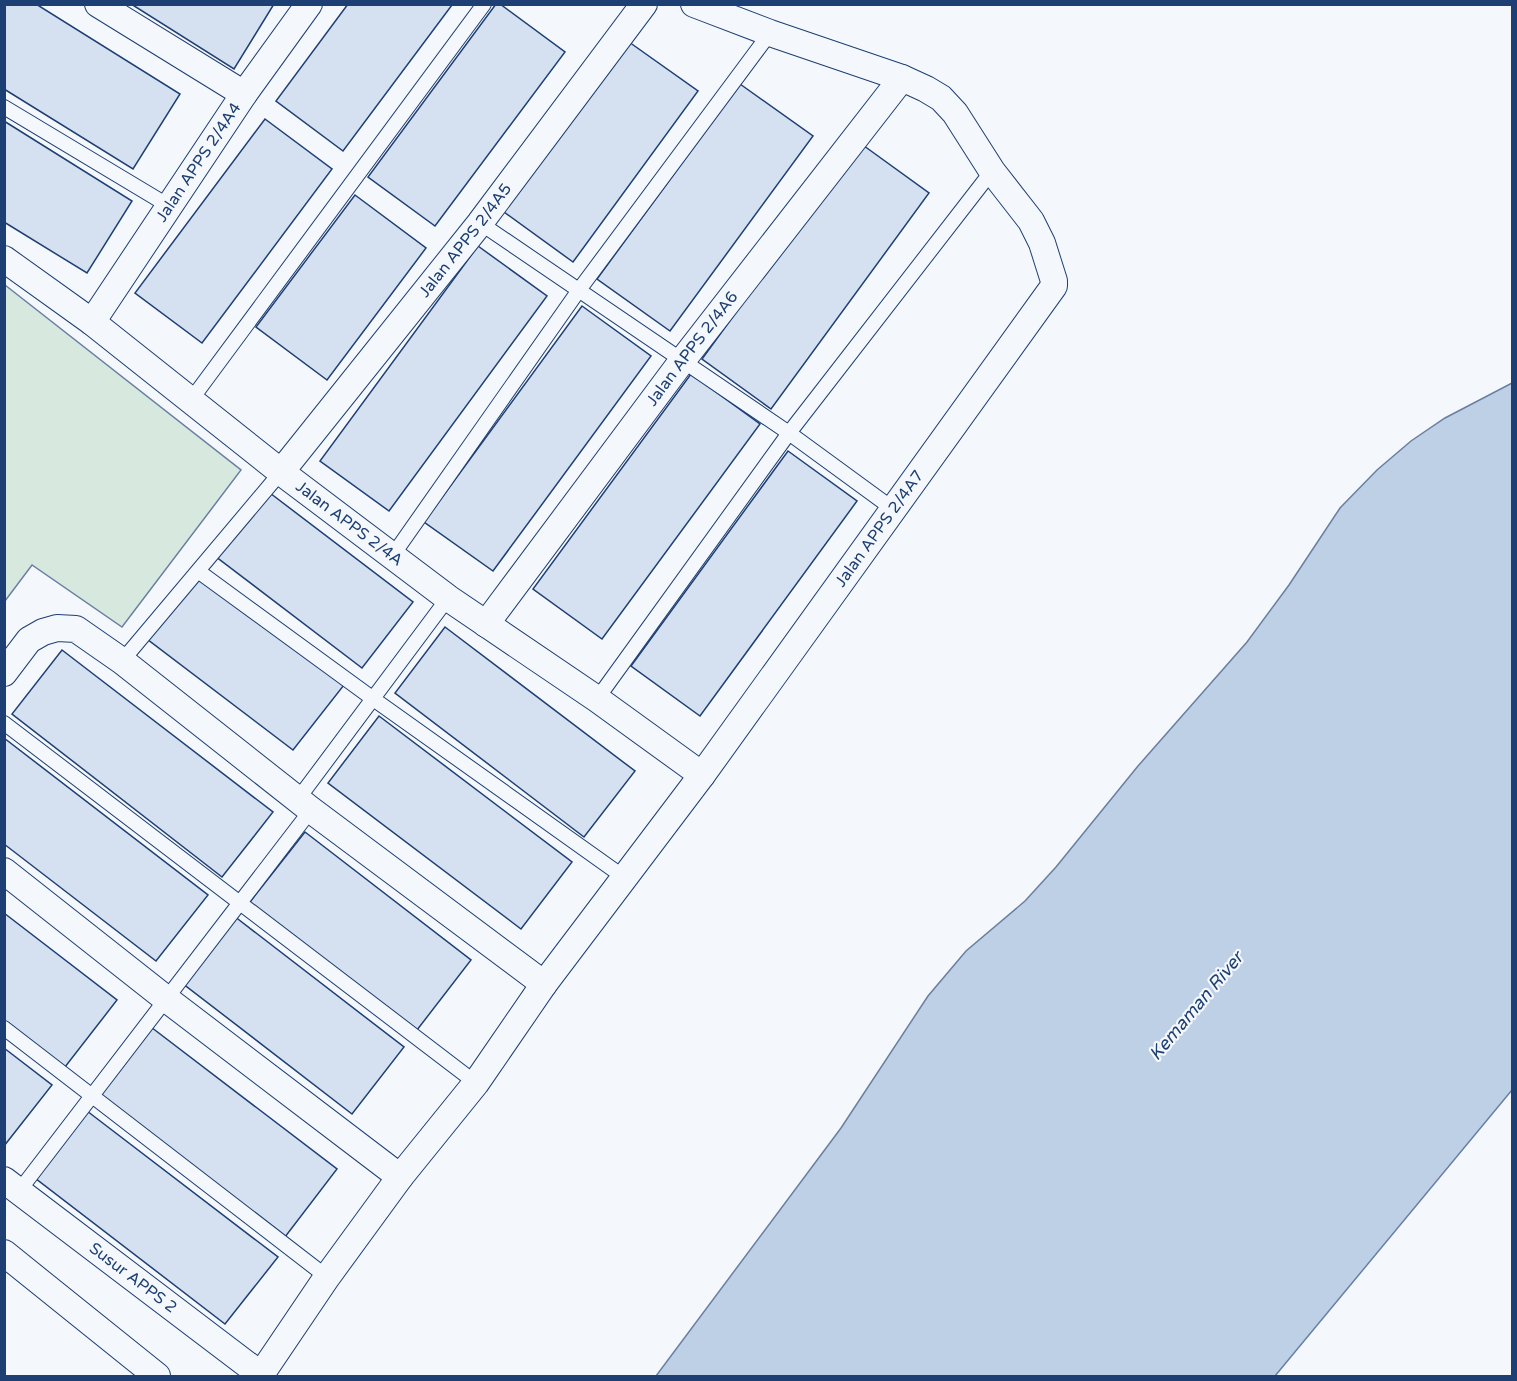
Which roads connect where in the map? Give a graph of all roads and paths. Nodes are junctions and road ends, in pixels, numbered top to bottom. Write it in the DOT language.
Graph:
graph roads {
  1 [pos="98,4"];
  2 [pos="309,4"];
  3 [pos="484,4"];
  4 [pos="644,4"];
  5 [pos="694,4"];
  6 [pos="770,33"];
  7 [pos="902,78"];
  8 [pos="244,94"];
  9 [pos="4,107"];
  10 [pos="992,171"];
  11 [pos="169,206"];
  12 [pos="480,223"];
  13 [pos="4,259"];
  14 [pos="579,290"];
  15 [pos="92,322"];
  16 [pos="682,360"];
  17 [pos="191,400"];
  18 [pos="789,433"];
  19 [pos="281,472"];
  20 [pos="893,509"];
  21 [pos="393,555"];
  22 [pos="198,571"];
  23 [pos="448,598"];
  24 [pos="486,624"];
  25 [pos="122,661"];
  26 [pos="4,673"];
  27 [pos="372,698"];
  28 [pos="597,699"];
  29 [pos="4,723"];
  30 [pos="702,775"];
  31 [pos="304,804"];
  32 [pos="4,871"];
  33 [pos="625,878"];
  34 [pos="240,904"];
  35 [pos="544,984"];
  36 [pos="165,998"];
  37 [pos="4,1028"];
  38 [pos="476,1083"];
  39 [pos="91,1095"];
  40 [pos="400,1177"];
  41 [pos="12,1186"];
  42 [pos="4,1253"];
  43 [pos="327,1277"];
  44 [pos="260,1376"];
  45 [pos="158,1377"];
  1 -- 8 [label="street"];
  2 -- 8 [label="street, Jalan APPS 2/4A4"];
  3 -- 17 [label="lane"];
  4 -- 12 [label="street, Jalan APPS 2/4A5"];
  5 -- 6 [label="street"];
  6 -- 7 [label="street"];
  6 -- 14 [label="lane"];
  7 -- 10 [label="street"];
  7 -- 16 [label="street, Jalan APPS 2/4A6"];
  8 -- 11 [label="street, Jalan APPS 2/4A4"];
  9 -- 11 [label="lane"];
  10 -- 18 [label="lane"];
  10 -- 20 [label="street, Jalan APPS 2/4A7"];
  11 -- 15 [label="street, Jalan APPS 2/4A4"];
  12 -- 14 [label="lane"];
  12 -- 19 [label="street, Jalan APPS 2/4A5"];
  13 -- 15 [label="street, Jalan APPS 2/4A"];
  14 -- 16 [label="lane"];
  14 -- 21 [label="lane"];
  15 -- 17 [label="street, Jalan APPS 2/4A"];
  16 -- 18 [label="lane"];
  16 -- 24 [label="street, Jalan APPS 2/4A6"];
  17 -- 19 [label="street, Jalan APPS 2/4A"];
  18 -- 20 [label="lane"];
  18 -- 28 [label="lane"];
  19 -- 21 [label="street, Jalan APPS 2/4A"];
  19 -- 22 [label="lane"];
  20 -- 30 [label="street, Jalan APPS 2/4A7"];
  21 -- 23 [label="street, Jalan APPS 2/4A"];
  22 -- 25 [label="lane"];
  22 -- 27 [label="lane"];
  23 -- 24 [label="street, Jalan APPS 2/4A"];
  23 -- 27 [label="lane"];
  24 -- 28 [label="street, Jalan APPS 2/4A"];
  25 -- 26 [label="street"];
  25 -- 31 [label="street"];
  27 -- 31 [label="lane"];
  27 -- 33 [label="lane"];
  28 -- 30 [label="street, Jalan APPS 2/4A"];
  29 -- 34 [label="lane"];
  30 -- 33 [label="street, Jalan APPS 2/4A7"];
  31 -- 34 [label="lane"];
  31 -- 35 [label="street"];
  32 -- 36 [label="street"];
  33 -- 35 [label="street, Jalan APPS 2/4A7"];
  34 -- 36 [label="lane"];
  34 -- 38 [label="lane"];
  35 -- 38 [label="street, Jalan APPS 2/4A7"];
  36 -- 39 [label="lane"];
  36 -- 40 [label="street"];
  37 -- 39 [label="lane"];
  38 -- 40 [label="street, Jalan APPS 2/4A7"];
  39 -- 41 [label="lane"];
  39 -- 43 [label="lane"];
  40 -- 43 [label="street, Jalan APPS 2/4A7"];
  41 -- 44 [label="street, Susur APPS 2"];
  42 -- 45 [label="street"];
  43 -- 44 [label="street, Jalan APPS 2/4A7"];
}
